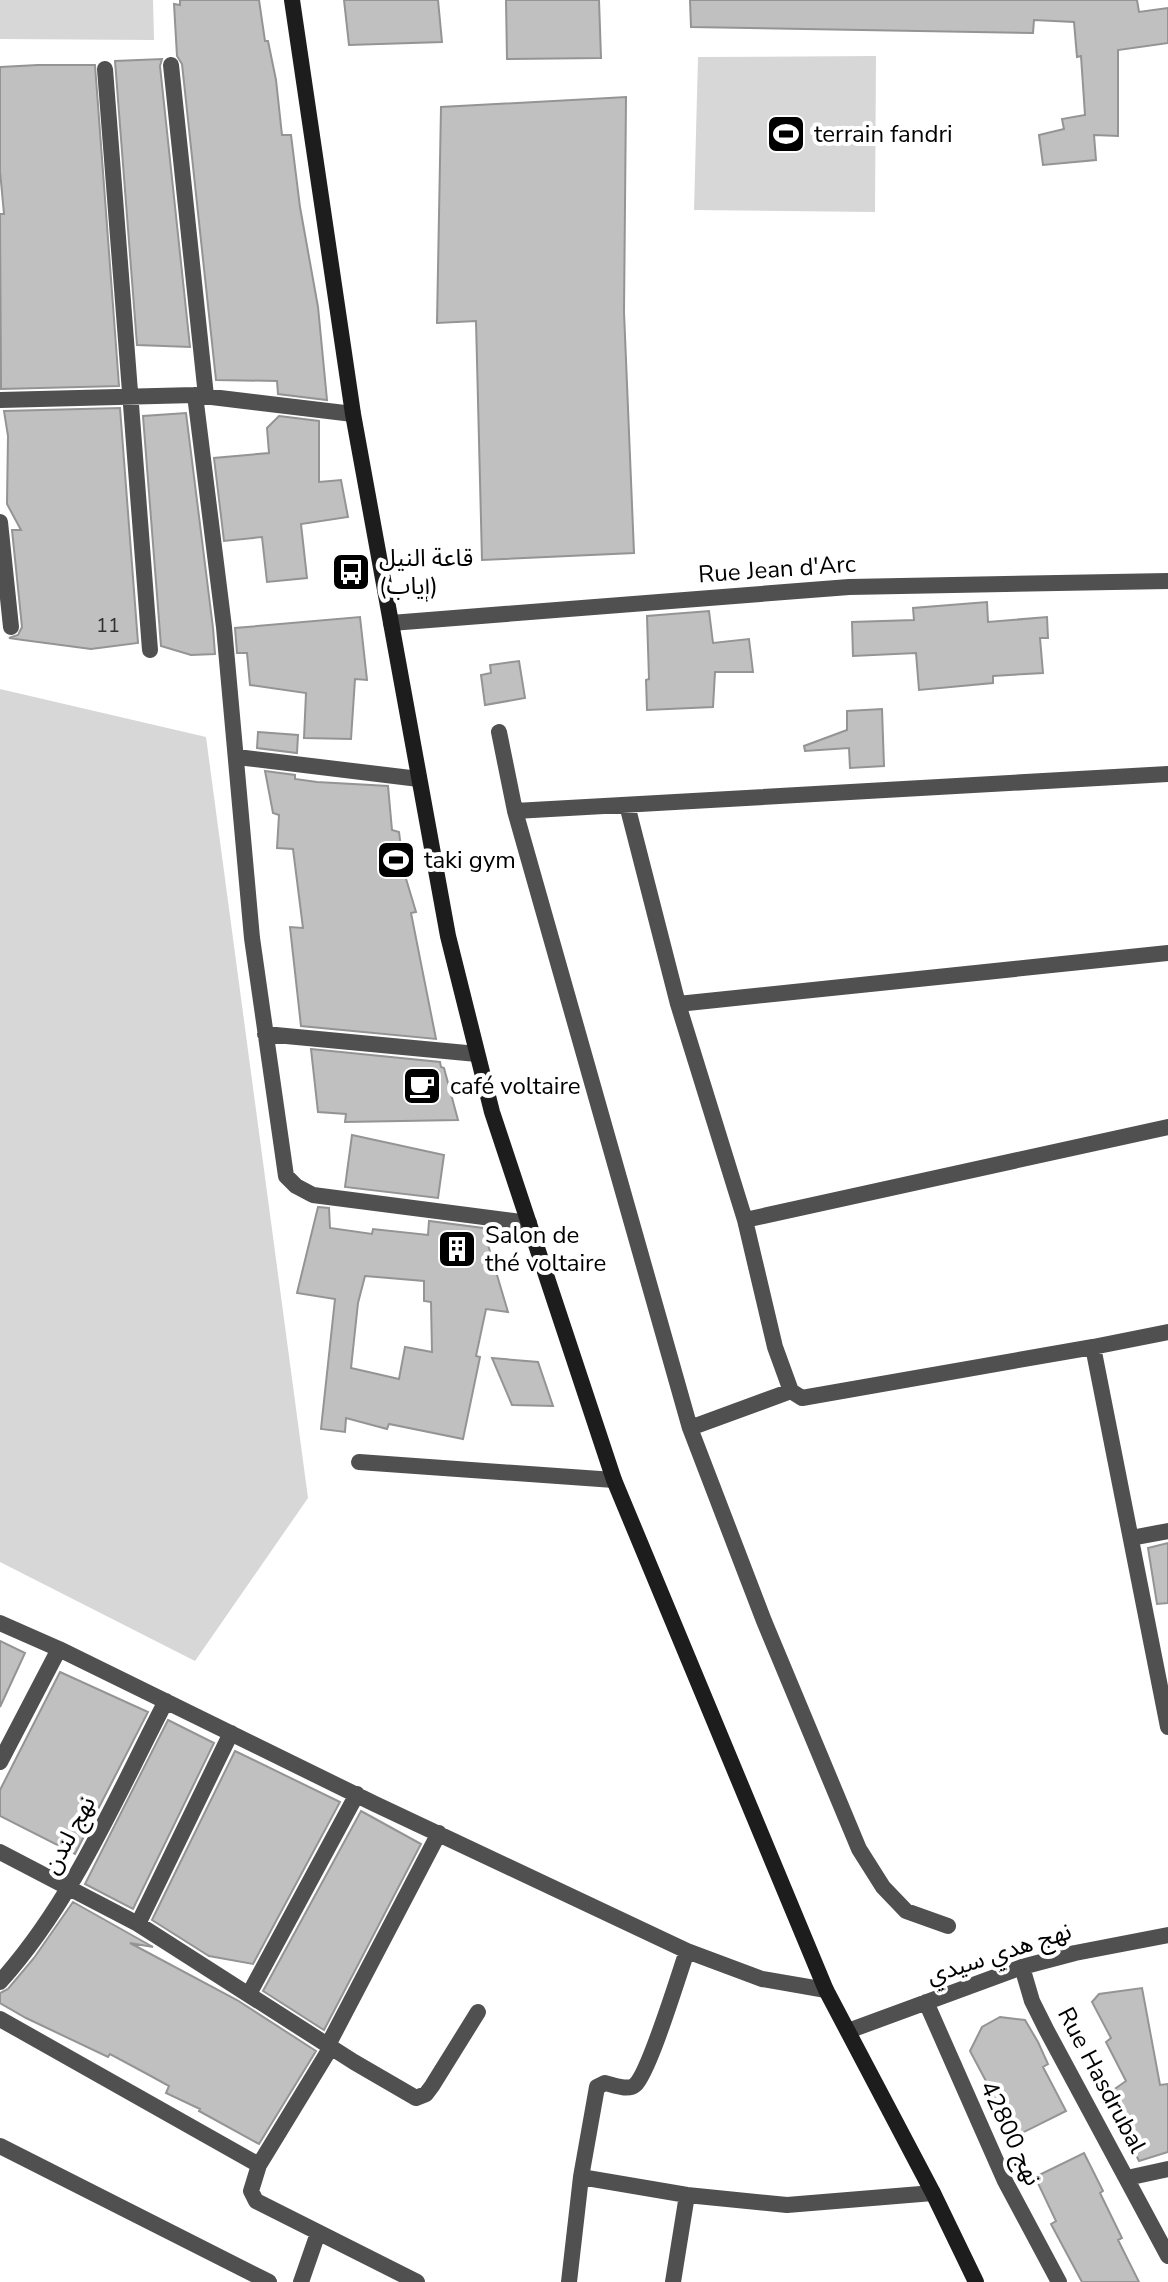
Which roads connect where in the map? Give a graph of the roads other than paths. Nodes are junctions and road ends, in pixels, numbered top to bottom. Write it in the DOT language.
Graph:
graph roads {
  1 [pos="292,0"];
  2 [pos="171,65"];
  3 [pos="105,69"];
  4 [pos="201,395"];
  5 [pos="132,396"];
  6 [pos="0,400"];
  7 [pos="353,414"];
  8 [pos="0,522"];
  9 [pos="1168,581"];
  10 [pos="391,623"];
  11 [pos="11,627"];
  12 [pos="150,650"];
  13 [pos="499,732"];
  14 [pos="237,757"];
  15 [pos="1168,774"];
  16 [pos="419,779"];
  17 [pos="627,805"];
  18 [pos="515,811"];
  19 [pos="1168,953"];
  20 [pos="678,1004"];
  21 [pos="265,1034"];
  22 [pos="477,1054"];
  23 [pos="1168,1127"];
  24 [pos="745,1220"];
  25 [pos="529,1223"];
  26 [pos="1168,1332"];
  27 [pos="1093,1347"];
  28 [pos="791,1391"];
  29 [pos="690,1428"];
  30 [pos="359,1462"];
  31 [pos="614,1480"];
  32 [pos="1168,1531"];
  33 [pos="1131,1538"];
  34 [pos="0,1623"];
  35 [pos="59,1649"];
  36 [pos="166,1701"];
  37 [pos="1168,1727"];
  38 [pos="231,1733"];
  39 [pos="0,1762"];
  40 [pos="357,1794"];
  41 [pos="439,1833"];
  42 [pos="0,1852"];
  43 [pos="70,1888"];
  44 [pos="138,1924"];
  45 [pos="948,1926"];
  46 [pos="1168,1935"];
  47 [pos="687,1951"];
  48 [pos="1022,1967"];
  49 [pos="0,1982"];
  50 [pos="826,1990"];
  51 [pos="249,1994"];
  52 [pos="926,2002"];
  53 [pos="478,2012"];
  54 [pos="0,2019"];
  55 [pos="848,2031"];
  56 [pos="330,2046"];
  57 [pos="0,2146"];
  58 [pos="259,2165"];
  59 [pos="1168,2169"];
  60 [pos="581,2177"];
  61 [pos="1127,2178"];
  62 [pos="933,2193"];
  63 [pos="687,2195"];
  64 [pos="318,2233"];
  65 [pos="1168,2256"];
  66 [pos="269,2282"];
  67 [pos="301,2282"];
  68 [pos="417,2282"];
  69 [pos="569,2282"];
  70 [pos="673,2282"];
  71 [pos="976,2282"];
  72 [pos="1059,2282"];
  1 -- 7 [label="main road"];
  2 -- 4 [label="street"];
  3 -- 5 [label="street"];
  4 -- 5 [label="street"];
  4 -- 7 [label="street"];
  4 -- 14 [label="street"];
  5 -- 6 [label="street"];
  5 -- 12 [label="street"];
  7 -- 10 [label="main road"];
  8 -- 11 [label="street"];
  9 -- 10 [label="street, Rue Jean d'Arc"];
  10 -- 16 [label="main road"];
  13 -- 18 [label="street"];
  14 -- 16 [label="street"];
  14 -- 21 [label="street"];
  15 -- 17 [label="street"];
  16 -- 22 [label="main road"];
  17 -- 18 [label="street"];
  17 -- 20 [label="street"];
  18 -- 29 [label="street"];
  19 -- 20 [label="street"];
  20 -- 24 [label="street"];
  21 -- 22 [label="street"];
  21 -- 25 [label="street"];
  22 -- 25 [label="main road"];
  23 -- 24 [label="street"];
  24 -- 28 [label="street"];
  25 -- 31 [label="main road"];
  26 -- 27 [label="street"];
  27 -- 28 [label="street"];
  27 -- 33 [label="street"];
  28 -- 29 [label="street"];
  29 -- 45 [label="street"];
  30 -- 31 [label="street"];
  31 -- 50 [label="main road"];
  32 -- 33 [label="street"];
  33 -- 37 [label="street"];
  34 -- 35 [label="street"];
  35 -- 36 [label="street"];
  35 -- 39 [label="street"];
  36 -- 38 [label="street"];
  36 -- 43 [label="street, نهج لندن"];
  38 -- 40 [label="street"];
  38 -- 44 [label="street"];
  40 -- 41 [label="street"];
  40 -- 51 [label="street"];
  41 -- 47 [label="street"];
  41 -- 56 [label="street"];
  42 -- 43 [label="street"];
  43 -- 44 [label="street"];
  43 -- 49 [label="street, نهج لندن"];
  44 -- 51 [label="street"];
  46 -- 48 [label="street, نهج هدي سيدي"];
  47 -- 50 [label="street"];
  47 -- 60 [label="street"];
  48 -- 52 [label="street, نهج هدي سيدي"];
  48 -- 61 [label="street, Rue Hasdrubal"];
  50 -- 55 [label="main road"];
  51 -- 56 [label="street"];
  52 -- 55 [label="street, نهج هدي سيدي"];
  52 -- 72 [label="street, نهج 42800"];
  53 -- 56 [label="street"];
  54 -- 58 [label="street"];
  55 -- 62 [label="main road"];
  56 -- 58 [label="street"];
  57 -- 66 [label="street"];
  58 -- 64 [label="street"];
  59 -- 61 [label="street"];
  60 -- 63 [label="street"];
  60 -- 69 [label="street"];
  61 -- 65 [label="street, Rue Hasdrubal"];
  62 -- 63 [label="street"];
  62 -- 71 [label="main road"];
  63 -- 70 [label="street"];
  64 -- 67 [label="street"];
  64 -- 68 [label="street"];
}
